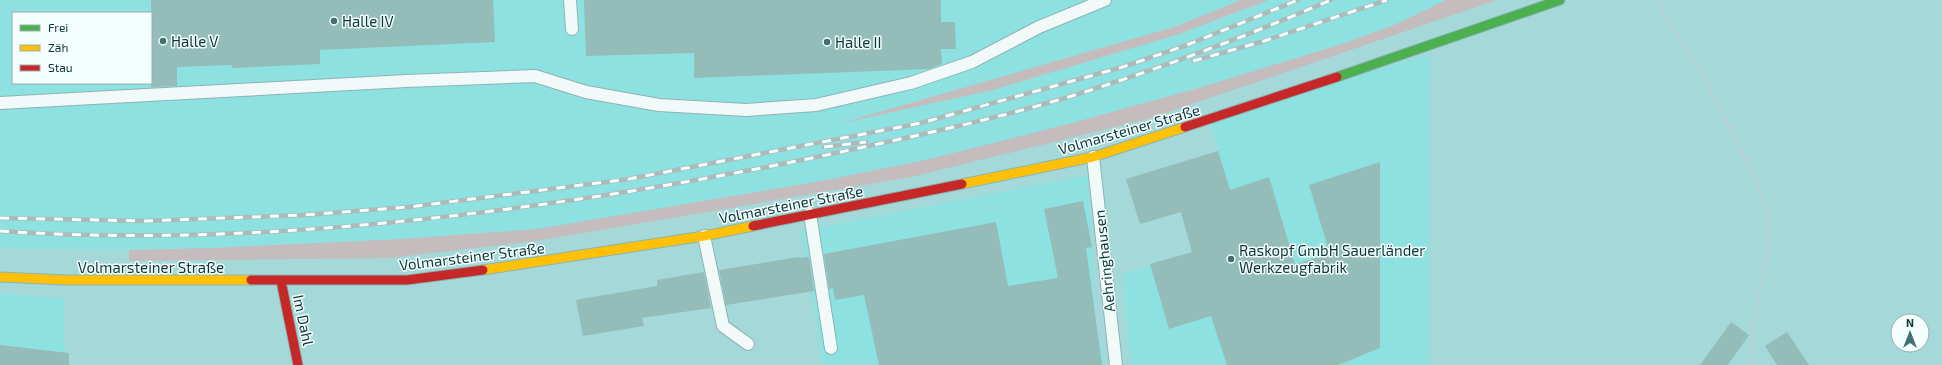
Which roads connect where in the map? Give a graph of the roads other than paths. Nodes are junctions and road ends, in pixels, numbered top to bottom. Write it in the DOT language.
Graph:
graph roads {
  1 [pos="570,0"];
  2 [pos="1105,0"];
  3 [pos="1560,0"];
  4 [pos="572,29"];
  5 [pos="0,103"];
  6 [pos="1093,157"];
  7 [pos="810,214"];
  8 [pos="704,236"];
  9 [pos="0,277"];
  10 [pos="281,281"];
  11 [pos="748,344"];
  12 [pos="831,348"];
  13 [pos="298,365"];
  14 [pos="1116,365"];
  1 -- 4 [label="lane"];
  2 -- 5 [label="lane"];
  3 -- 6 [label="main road, Volmarsteiner Straße"];
  6 -- 7 [label="main road, Volmarsteiner Straße"];
  6 -- 14 [label="lane, Aehringhausen"];
  7 -- 8 [label="main road, Volmarsteiner Straße"];
  7 -- 12 [label="lane"];
  8 -- 10 [label="main road, Volmarsteiner Straße"];
  8 -- 11 [label="lane"];
  9 -- 10 [label="main road, Volmarsteiner Straße"];
  10 -- 13 [label="main road, Im Dahl"];
}
